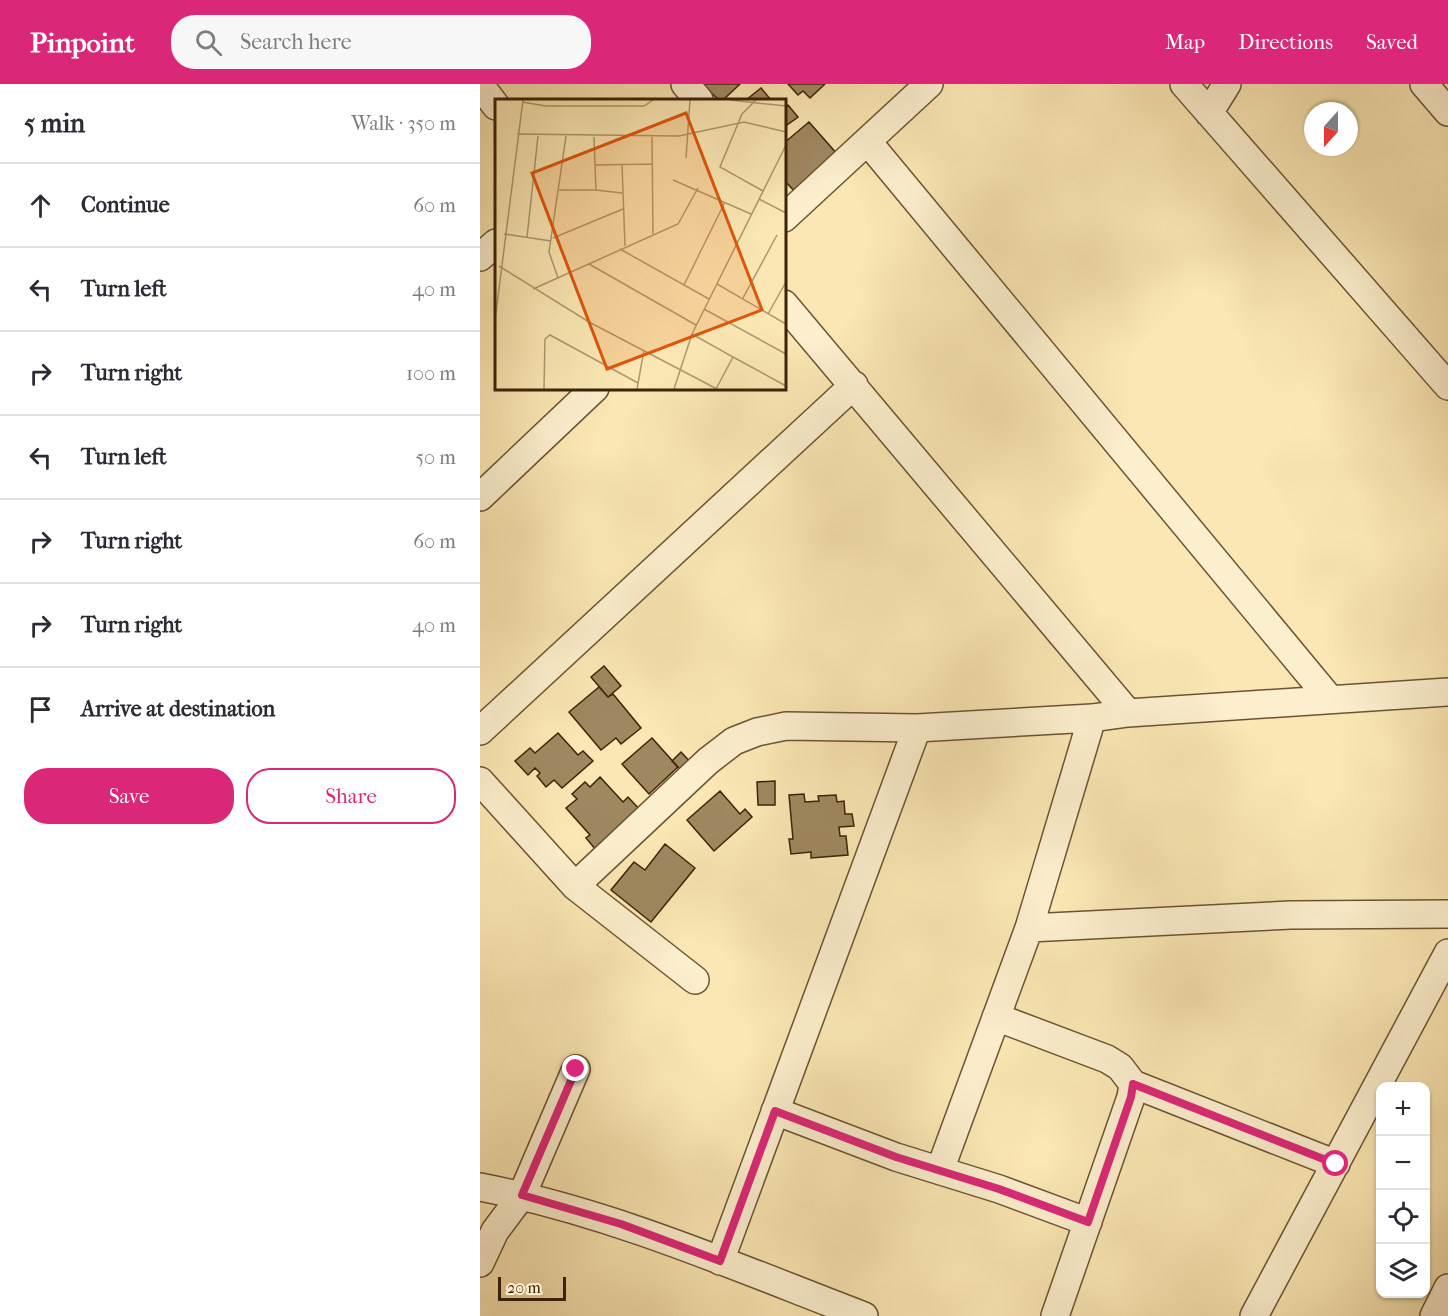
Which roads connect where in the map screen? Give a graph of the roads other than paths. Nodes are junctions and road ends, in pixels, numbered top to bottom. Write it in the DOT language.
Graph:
graph roads {
  1 [pos="685,84"];
  2 [pos="1184,84"];
  3 [pos="1227,84"];
  4 [pos="1424,84"];
  5 [pos="480,85"];
  6 [pos="914,90"];
  7 [pos="698,99"];
  8 [pos="495,105"];
  9 [pos="1209,112"];
  10 [pos="1448,112"];
  11 [pos="868,142"];
  12 [pos="787,211"];
  13 [pos="495,244"];
  14 [pos="480,257"];
  15 [pos="786,306"];
  16 [pos="854,386"];
  17 [pos="1448,386"];
  18 [pos="593,390"];
  19 [pos="480,497"];
  20 [pos="1448,692"];
  21 [pos="1329,698"];
  22 [pos="1128,713"];
  23 [pos="1092,718"];
  24 [pos="917,728"];
  25 [pos="480,731"];
  26 [pos="480,781"];
  27 [pos="575,886"];
  28 [pos="1448,914"];
  29 [pos="1029,928"];
  30 [pos="1448,953"];
  31 [pos="695,980"];
  32 [pos="996,1017"];
  33 [pos="576,1069"];
  34 [pos="1133,1084"];
  35 [pos="775,1111"];
  36 [pos="1336,1164"];
  37 [pos="939,1170"];
  38 [pos="480,1187"];
  39 [pos="522,1195"];
  40 [pos="1088,1222"];
  41 [pos="720,1261"];
  42 [pos="480,1263"];
  43 [pos="1448,1288"];
  44 [pos="864,1316"];
  45 [pos="1055,1316"];
  46 [pos="1254,1316"];
  47 [pos="1434,1316"];
  1 -- 7 [label="street"];
  2 -- 9 [label="street"];
  3 -- 9 [label="street"];
  4 -- 10 [label="street"];
  5 -- 8 [label="street"];
  6 -- 11 [label="street"];
  9 -- 17 [label="street"];
  11 -- 12 [label="street"];
  11 -- 21 [label="street"];
  13 -- 14 [label="street"];
  15 -- 16 [label="street"];
  16 -- 22 [label="street"];
  16 -- 25 [label="street"];
  18 -- 19 [label="street"];
  20 -- 21 [label="street"];
  21 -- 22 [label="street"];
  22 -- 23 [label="street"];
  23 -- 24 [label="street"];
  23 -- 29 [label="street"];
  24 -- 27 [label="street"];
  24 -- 35 [label="street"];
  26 -- 27 [label="street"];
  27 -- 31 [label="street"];
  28 -- 29 [label="street"];
  29 -- 32 [label="street"];
  30 -- 36 [label="street"];
  32 -- 34 [label="street"];
  32 -- 37 [label="street"];
  33 -- 39 [label="street"];
  34 -- 36 [label="street"];
  34 -- 40 [label="street"];
  35 -- 37 [label="street"];
  35 -- 41 [label="street"];
  36 -- 46 [label="street"];
  37 -- 40 [label="street"];
  38 -- 39 [label="street"];
  39 -- 41 [label="street"];
  39 -- 42 [label="street"];
  40 -- 45 [label="street"];
  41 -- 44 [label="street"];
  43 -- 47 [label="street"];
}
